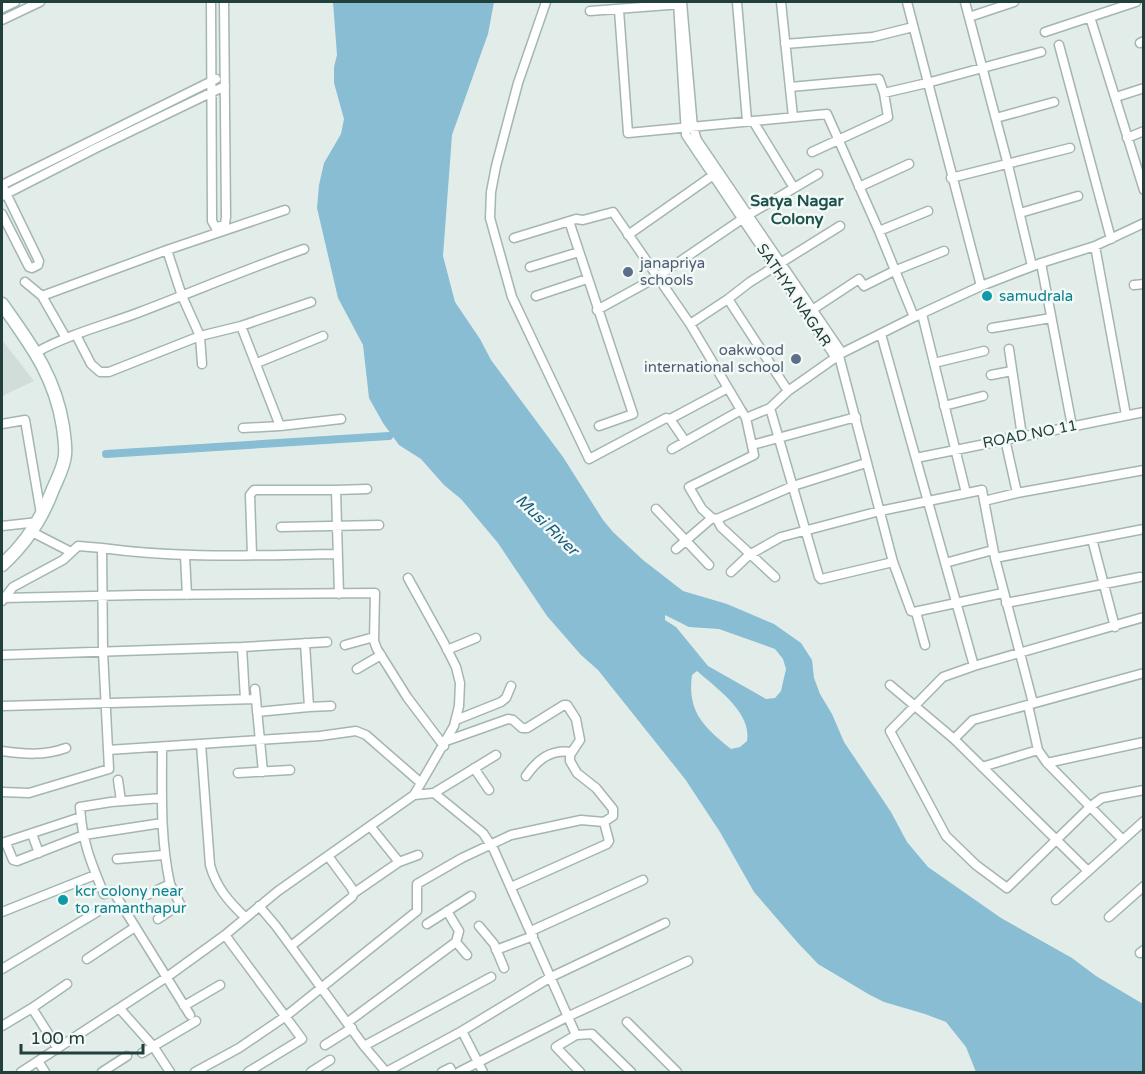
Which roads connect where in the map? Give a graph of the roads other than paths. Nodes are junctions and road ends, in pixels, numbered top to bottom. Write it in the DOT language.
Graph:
graph roads {
  1 [pos="15,2"];
  2 [pos="40,2"];
  3 [pos="211,2"];
  4 [pos="224,2"];
  5 [pos="546,2"];
  6 [pos="737,2"];
  7 [pos="781,2"];
  8 [pos="907,2"];
  9 [pos="965,2"];
  10 [pos="1014,2"];
  11 [pos="1101,2"];
  12 [pos="1136,2"];
  13 [pos="680,3"];
  14 [pos="629,5"];
  15 [pos="2,8"];
  16 [pos="619,10"];
  17 [pos="590,11"];
  18 [pos="1105,12"];
  19 [pos="969,17"];
  20 [pos="1090,17"];
  21 [pos="2,20"];
  22 [pos="913,27"];
  23 [pos="1045,32"];
  24 [pos="785,44"];
  25 [pos="1059,45"];
  26 [pos="1041,52"];
  27 [pos="982,67"];
  28 [pos="225,76"];
  29 [pos="212,81"];
  30 [pos="927,83"];
  31 [pos="225,86"];
  32 [pos="790,87"];
  33 [pos="1143,88"];
  34 [pos="212,92"];
  35 [pos="884,93"];
  36 [pos="1116,98"];
  37 [pos="1054,102"];
  38 [pos="793,117"];
  39 [pos="996,118"];
  40 [pos="750,121"];
  41 [pos="689,128"];
  42 [pos="1143,131"];
  43 [pos="1127,138"];
  44 [pos="838,140"];
  45 [pos="1070,148"];
  46 [pos="812,152"];
  47 [pos="909,164"];
  48 [pos="1008,165"];
  49 [pos="818,174"];
  50 [pos="712,176"];
  51 [pos="1142,176"];
  52 [pos="951,177"];
  53 [pos="2,185"];
  54 [pos="859,186"];
  55 [pos="794,188"];
  56 [pos="1143,190"];
  57 [pos="4,195"];
  58 [pos="1078,196"];
  59 [pos="285,210"];
  60 [pos="928,211"];
  61 [pos="1020,213"];
  62 [pos="2,214"];
  63 [pos="745,217"];
  64 [pos="1143,223"];
  65 [pos="840,225"];
  66 [pos="571,226"];
  67 [pos="879,231"];
  68 [pos="628,235"];
  69 [pos="514,238"];
  70 [pos="1111,239"];
  71 [pos="1095,246"];
  72 [pos="304,249"];
  73 [pos="166,250"];
  74 [pos="944,251"];
  75 [pos="579,252"];
  76 [pos="777,265"];
  77 [pos="1036,265"];
  78 [pos="530,267"];
  79 [pos="894,271"];
  80 [pos="657,277"];
  81 [pos="587,279"];
  82 [pos="25,282"];
  83 [pos="1143,284"];
  84 [pos="1134,285"];
  85 [pos="981,286"];
  86 [pos="42,296"];
  87 [pos="182,296"];
  88 [pos="536,296"];
  89 [pos="728,299"];
  90 [pos="311,302"];
  91 [pos="2,304"];
  92 [pos="597,310"];
  93 [pos="812,310"];
  94 [pos="918,316"];
  95 [pos="1052,318"];
  96 [pos="690,324"];
  97 [pos="241,326"];
  98 [pos="992,328"];
  99 [pos="881,334"];
  100 [pos="75,335"];
  101 [pos="200,336"];
  102 [pos="323,336"];
  103 [pos="64,339"];
  104 [pos="1009,349"];
  105 [pos="41,350"];
  106 [pos="984,351"];
  107 [pos="839,356"];
  108 [pos="257,363"];
  109 [pos="934,363"];
  110 [pos="202,364"];
  111 [pos="1012,371"];
  112 [pos="991,375"];
  113 [pos="728,388"];
  114 [pos="788,391"];
  115 [pos="983,396"];
  116 [pos="944,406"];
  117 [pos="770,408"];
  118 [pos="1143,412"];
  119 [pos="743,414"];
  120 [pos="1126,415"];
  121 [pos="856,417"];
  122 [pos="341,419"];
  123 [pos="670,419"];
  124 [pos="2,424"];
  125 [pos="280,426"];
  126 [pos="599,426"];
  127 [pos="1072,426"];
  128 [pos="243,428"];
  129 [pos="1022,436"];
  130 [pos="779,437"];
  131 [pos="1005,439"];
  132 [pos="685,441"];
  133 [pos="752,445"];
  134 [pos="672,449"];
  135 [pos="955,449"];
  136 [pos="916,458"];
  137 [pos="866,463"];
  138 [pos="1143,470"];
  139 [pos="793,486"];
  140 [pos="367,489"];
  141 [pos="336,490"];
  142 [pos="966,493"];
  143 [pos="1017,493"];
  144 [pos="927,500"];
  145 [pos="984,501"];
  146 [pos="656,509"];
  147 [pos="880,511"];
  148 [pos="715,518"];
  149 [pos="37,523"];
  150 [pos="379,525"];
  151 [pos="2,526"];
  152 [pos="281,526"];
  153 [pos="337,526"];
  154 [pos="1143,529"];
  155 [pos="806,531"];
  156 [pos="1092,539"];
  157 [pos="685,540"];
  158 [pos="102,548"];
  159 [pos="676,549"];
  160 [pos="68,550"];
  161 [pos="337,554"];
  162 [pos="994,554"];
  163 [pos="252,555"];
  164 [pos="749,555"];
  165 [pos="185,556"];
  166 [pos="893,562"];
  167 [pos="945,563"];
  168 [pos="2,565"];
  169 [pos="709,565"];
  170 [pos="731,572"];
  171 [pos="775,577"];
  172 [pos="1140,577"];
  173 [pos="408,578"];
  174 [pos="1103,584"];
  175 [pos="1003,593"];
  176 [pos="339,594"];
  177 [pos="187,595"];
  178 [pos="102,596"];
  179 [pos="2,600"];
  180 [pos="1006,603"];
  181 [pos="956,604"];
  182 [pos="916,612"];
  183 [pos="1143,617"];
  184 [pos="1115,627"];
  185 [pos="374,637"];
  186 [pos="476,638"];
  187 [pos="327,642"];
  188 [pos="305,644"];
  189 [pos="345,645"];
  190 [pos="925,645"];
  191 [pos="242,647"];
  192 [pos="447,650"];
  193 [pos="103,652"];
  194 [pos="1019,653"];
  195 [pos="2,655"];
  196 [pos="381,656"];
  197 [pos="974,666"];
  198 [pos="357,669"];
  199 [pos="1143,673"];
  200 [pos="890,685"];
  201 [pos="511,686"];
  202 [pos="255,689"];
  203 [pos="245,699"];
  204 [pos="256,699"];
  205 [pos="106,703"];
  206 [pos="1031,704"];
  207 [pos="2,706"];
  208 [pos="331,706"];
  209 [pos="916,706"];
  210 [pos="309,707"];
  211 [pos="257,712"];
  212 [pos="456,720"];
  213 [pos="954,739"];
  214 [pos="260,740"];
  215 [pos="1143,742"];
  216 [pos="201,744"];
  217 [pos="445,744"];
  218 [pos="66,748"];
  219 [pos="162,748"];
  220 [pos="108,750"];
  221 [pos="1038,750"];
  222 [pos="2,751"];
  223 [pos="572,752"];
  224 [pos="496,755"];
  225 [pos="1047,763"];
  226 [pos="982,767"];
  227 [pos="474,768"];
  228 [pos="290,771"];
  229 [pos="263,772"];
  230 [pos="238,773"];
  231 [pos="526,776"];
  232 [pos="118,780"];
  233 [pos="421,783"];
  234 [pos="489,789"];
  235 [pos="1143,790"];
  236 [pos="2,792"];
  237 [pos="434,793"];
  238 [pos="414,795"];
  239 [pos="162,798"];
  240 [pos="121,801"];
  241 [pos="1091,806"];
  242 [pos="81,817"];
  243 [pos="1143,821"];
  244 [pos="604,822"];
  245 [pos="162,823"];
  246 [pos="370,826"];
  247 [pos="32,834"];
  248 [pos="84,835"];
  249 [pos="1056,839"];
  250 [pos="1122,839"];
  251 [pos="4,843"];
  252 [pos="490,845"];
  253 [pos="39,854"];
  254 [pos="164,855"];
  255 [pos="418,855"];
  256 [pos="328,856"];
  257 [pos="117,860"];
  258 [pos="399,862"];
  259 [pos="1088,871"];
  260 [pos="95,875"];
  261 [pos="644,880"];
  262 [pos="170,884"];
  263 [pos="1143,886"];
  264 [pos="511,887"];
  265 [pos="354,893"];
  266 [pos="147,895"];
  267 [pos="471,896"];
  268 [pos="1056,900"];
  269 [pos="259,906"];
  270 [pos="447,911"];
  271 [pos="2,912"];
  272 [pos="97,912"];
  273 [pos="245,917"];
  274 [pos="1109,917"];
  275 [pos="158,919"];
  276 [pos="665,923"];
  277 [pos="427,924"];
  278 [pos="135,927"];
  279 [pos="479,927"];
  280 [pos="532,934"];
  281 [pos="225,935"];
  282 [pos="456,942"];
  283 [pos="291,946"];
  284 [pos="496,950"];
  285 [pos="467,955"];
  286 [pos="87,958"];
  287 [pos="688,961"];
  288 [pos="504,968"];
  289 [pos="2,969"];
  290 [pos="167,977"];
  291 [pos="491,977"];
  292 [pos="551,977"];
  293 [pos="67,984"];
  294 [pos="220,985"];
  295 [pos="321,987"];
  296 [pos="184,1006"];
  297 [pos="32,1008"];
  298 [pos="120,1009"];
  299 [pos="286,1016"];
  300 [pos="567,1017"];
  301 [pos="627,1022"];
  302 [pos="350,1025"];
  303 [pos="2,1026"];
  304 [pos="462,1032"];
  305 [pos="576,1035"];
  306 [pos="325,1045"];
  307 [pos="153,1046"];
  308 [pos="364,1046"];
  309 [pos="58,1049"];
  310 [pos="142,1053"];
  311 [pos="127,1056"];
  312 [pos="330,1060"];
  313 [pos="38,1061"];
  314 [pos="265,1063"];
  315 [pos="478,1063"];
  316 [pos="624,1070"];
  317 [pos="383,1071"];
  318 [pos="21,1072"];
  319 [pos="45,1072"];
  320 [pos="102,1072"];
  321 [pos="170,1072"];
  322 [pos="195,1072"];
  323 [pos="248,1072"];
  324 [pos="270,1072"];
  325 [pos="311,1072"];
  326 [pos="442,1072"];
  327 [pos="452,1072"];
  328 [pos="459,1072"];
  329 [pos="483,1072"];
  330 [pos="580,1072"];
  331 [pos="677,1072"];
  1 -- 15 [label="street"];
  2 -- 21 [label="street"];
  3 -- 29 [label="street"];
  4 -- 28 [label="street"];
  5 -- 123 [label="street"];
  6 -- 40 [label="street"];
  7 -- 24 [label="street"];
  8 -- 22 [label="street"];
  9 -- 19 [label="street"];
  10 -- 19 [label="street"];
  11 -- 18 [label="street"];
  12 -- 18 [label="street"];
  13 -- 14 [label="street"];
  13 -- 41 [label="street, SATHYA NAGAR"];
  14 -- 16 [label="street"];
  16 -- 17 [label="street"];
  16 -- 41 [label="street"];
  18 -- 20 [label="street"];
  19 -- 27 [label="street"];
  20 -- 23 [label="street"];
  20 -- 36 [label="street"];
  22 -- 24 [label="street"];
  22 -- 30 [label="street"];
  24 -- 32 [label="street"];
  25 -- 70 [label="street"];
  26 -- 27 [label="street"];
  27 -- 30 [label="street"];
  27 -- 39 [label="street"];
  28 -- 29 [label="street"];
  28 -- 31 [label="street"];
  29 -- 34 [label="street"];
  29 -- 53 [label="street"];
  30 -- 35 [label="street"];
  30 -- 52 [label="street"];
  31 -- 34 [label="street"];
  31 -- 34 [label="street"];
  32 -- 35 [label="street"];
  32 -- 38 [label="street"];
  33 -- 36 [label="street"];
  34 -- 57 [label="street"];
  35 -- 44 [label="street"];
  36 -- 43 [label="street"];
  37 -- 39 [label="street"];
  38 -- 40 [label="street"];
  38 -- 44 [label="street"];
  39 -- 48 [label="street"];
  40 -- 41 [label="street"];
  40 -- 55 [label="street"];
  41 -- 50 [label="street, SATHYA NAGAR"];
  41 -- 63 [label="street, SATHYA NAGAR"];
  42 -- 43 [label="street"];
  43 -- 51 [label="street"];
  44 -- 46 [label="street"];
  44 -- 54 [label="street"];
  45 -- 48 [label="street"];
  47 -- 54 [label="street"];
  48 -- 52 [label="street"];
  48 -- 61 [label="street"];
  49 -- 55 [label="street"];
  50 -- 63 [label="street, SATHYA NAGAR"];
  50 -- 68 [label="street"];
  51 -- 56 [label="street"];
  52 -- 85 [label="street"];
  53 -- 57 [label="street"];
  54 -- 67 [label="street"];
  55 -- 63 [label="street"];
  57 -- 62 [label="street"];
  58 -- 61 [label="street"];
  59 -- 73 [label="street"];
  60 -- 67 [label="street"];
  61 -- 77 [label="street"];
  63 -- 76 [label="street, SATHYA NAGAR"];
  63 -- 80 [label="street"];
  64 -- 70 [label="street"];
  65 -- 76 [label="street"];
  66 -- 68 [label="street"];
  66 -- 69 [label="street"];
  66 -- 75 [label="street"];
  67 -- 79 [label="street"];
  68 -- 80 [label="street"];
  70 -- 71 [label="street"];
  71 -- 77 [label="street"];
  71 -- 120 [label="street"];
  72 -- 87 [label="street"];
  73 -- 86 [label="street"];
  73 -- 87 [label="street"];
  74 -- 79 [label="street"];
  75 -- 78 [label="street"];
  75 -- 81 [label="street"];
  76 -- 89 [label="street"];
  76 -- 93 [label="street, SATHYA NAGAR"];
  76 -- 107 [label="street, SATHYA NAGAR"];
  77 -- 85 [label="street"];
  77 -- 95 [label="street"];
  79 -- 93 [label="street"];
  79 -- 94 [label="street"];
  80 -- 92 [label="street"];
  80 -- 96 [label="street"];
  81 -- 88 [label="street"];
  81 -- 92 [label="street"];
  82 -- 86 [label="street"];
  83 -- 84 [label="street"];
  85 -- 94 [label="street"];
  86 -- 103 [label="street"];
  87 -- 100 [label="street"];
  87 -- 101 [label="street"];
  89 -- 96 [label="street"];
  89 -- 114 [label="street"];
  90 -- 97 [label="street"];
  91 -- 105 [label="street"];
  92 -- 126 [label="street"];
  93 -- 107 [label="street, SATHYA NAGAR"];
  94 -- 99 [label="street"];
  94 -- 109 [label="street"];
  95 -- 98 [label="street"];
  95 -- 127 [label="street"];
  96 -- 113 [label="street"];
  97 -- 101 [label="street"];
  97 -- 108 [label="street"];
  99 -- 107 [label="street"];
  99 -- 136 [label="street"];
  100 -- 101 [label="street"];
  100 -- 103 [label="street"];
  101 -- 110 [label="street"];
  102 -- 108 [label="street"];
  103 -- 105 [label="street"];
  104 -- 111 [label="street"];
  105 -- 149 [label="street"];
  106 -- 109 [label="street"];
  107 -- 114 [label="street"];
  107 -- 121 [label="street"];
  108 -- 125 [label="street"];
  109 -- 116 [label="street"];
  111 -- 112 [label="street"];
  111 -- 129 [label="street"];
  113 -- 119 [label="street"];
  113 -- 123 [label="street"];
  114 -- 117 [label="street"];
  115 -- 116 [label="street"];
  116 -- 135 [label="street"];
  117 -- 119 [label="street"];
  117 -- 130 [label="street"];
  118 -- 120 [label="street, ROAD NO 11"];
  119 -- 132 [label="street"];
  119 -- 133 [label="street"];
  120 -- 127 [label="street, ROAD NO 11"];
  121 -- 130 [label="street"];
  121 -- 137 [label="street"];
  122 -- 125 [label="street"];
  123 -- 132 [label="street"];
  124 -- 149 [label="street"];
  125 -- 128 [label="street"];
  127 -- 129 [label="street, ROAD NO 11"];
  129 -- 131 [label="street, ROAD NO 11"];
  130 -- 133 [label="street"];
  130 -- 139 [label="street"];
  131 -- 135 [label="street, ROAD NO 11"];
  131 -- 143 [label="street"];
  132 -- 134 [label="street"];
  133 -- 148 [label="street"];
  135 -- 136 [label="street, ROAD NO 11"];
  135 -- 142 [label="street"];
  136 -- 144 [label="street"];
  137 -- 139 [label="street"];
  137 -- 147 [label="street"];
  138 -- 143 [label="street"];
  139 -- 148 [label="street"];
  139 -- 155 [label="street"];
  140 -- 141 [label="street"];
  141 -- 153 [label="street"];
  141 -- 163 [label="street"];
  142 -- 144 [label="street"];
  142 -- 145 [label="street"];
  143 -- 145 [label="street"];
  144 -- 147 [label="street"];
  144 -- 167 [label="street"];
  145 -- 162 [label="street"];
  146 -- 157 [label="street"];
  147 -- 155 [label="street"];
  147 -- 166 [label="street"];
  148 -- 157 [label="street"];
  148 -- 164 [label="street"];
  149 -- 151 [label="street"];
  149 -- 160 [label="street"];
  149 -- 168 [label="street"];
  150 -- 153 [label="street"];
  152 -- 153 [label="street"];
  153 -- 161 [label="street"];
  154 -- 156 [label="street"];
  155 -- 164 [label="street"];
  155 -- 166 [label="street"];
  156 -- 162 [label="street"];
  156 -- 174 [label="street"];
  157 -- 159 [label="street"];
  157 -- 169 [label="street"];
  158 -- 160 [label="street"];
  158 -- 165 [label="street"];
  158 -- 178 [label="street"];
  160 -- 179 [label="street"];
  161 -- 163 [label="street"];
  161 -- 176 [label="street"];
  162 -- 167 [label="street"];
  162 -- 175 [label="street"];
  163 -- 165 [label="street"];
  164 -- 170 [label="street"];
  164 -- 171 [label="street"];
  165 -- 177 [label="street"];
  166 -- 182 [label="street"];
  167 -- 181 [label="street"];
  172 -- 174 [label="street"];
  173 -- 192 [label="street"];
  174 -- 180 [label="street"];
  174 -- 184 [label="street"];
  175 -- 180 [label="street"];
  175 -- 181 [label="street"];
  176 -- 177 [label="street"];
  176 -- 185 [label="street"];
  177 -- 178 [label="street"];
  178 -- 179 [label="street"];
  178 -- 193 [label="street"];
  180 -- 194 [label="street"];
  181 -- 182 [label="street"];
  181 -- 197 [label="street"];
  182 -- 190 [label="street"];
  183 -- 184 [label="street"];
  184 -- 194 [label="street"];
  185 -- 189 [label="street"];
  185 -- 196 [label="street"];
  186 -- 192 [label="street"];
  187 -- 188 [label="street"];
  188 -- 191 [label="street"];
  188 -- 210 [label="street"];
  191 -- 193 [label="street"];
  191 -- 203 [label="street"];
  192 -- 212 [label="street"];
  193 -- 195 [label="street"];
  193 -- 205 [label="street"];
  194 -- 197 [label="street"];
  194 -- 206 [label="street"];
  196 -- 198 [label="street"];
  196 -- 217 [label="street"];
  197 -- 209 [label="street"];
  199 -- 206 [label="street"];
  200 -- 209 [label="street"];
  201 -- 212 [label="street"];
  202 -- 204 [label="street"];
  203 -- 204 [label="street"];
  203 -- 205 [label="street"];
  204 -- 211 [label="street"];
  205 -- 207 [label="street"];
  205 -- 220 [label="street"];
  206 -- 213 [label="street"];
  206 -- 221 [label="street"];
  208 -- 210 [label="street"];
  209 -- 213 [label="street"];
  209 -- 249 [label="street"];
  210 -- 211 [label="street"];
  211 -- 214 [label="street"];
  212 -- 217 [label="street"];
  213 -- 226 [label="street"];
  214 -- 216 [label="street"];
  214 -- 229 [label="street"];
  214 -- 233 [label="street"];
  215 -- 225 [label="street"];
  216 -- 219 [label="street"];
  216 -- 273 [label="street"];
  217 -- 223 [label="street"];
  217 -- 233 [label="street"];
  218 -- 222 [label="street"];
  219 -- 220 [label="street"];
  219 -- 239 [label="street"];
  220 -- 236 [label="street"];
  221 -- 225 [label="street"];
  221 -- 226 [label="street"];
  223 -- 231 [label="street"];
  223 -- 244 [label="street"];
  224 -- 227 [label="street"];
  225 -- 241 [label="street"];
  226 -- 249 [label="street"];
  227 -- 234 [label="street"];
  227 -- 237 [label="street"];
  228 -- 229 [label="street"];
  229 -- 230 [label="street"];
  232 -- 240 [label="street"];
  233 -- 238 [label="street"];
  235 -- 241 [label="street"];
  237 -- 238 [label="street"];
  237 -- 252 [label="street"];
  238 -- 246 [label="street"];
  239 -- 240 [label="street"];
  239 -- 245 [label="street"];
  240 -- 242 [label="street"];
  241 -- 249 [label="street"];
  241 -- 250 [label="street"];
  242 -- 247 [label="street"];
  242 -- 248 [label="street"];
  243 -- 250 [label="street"];
  244 -- 252 [label="street"];
  244 -- 264 [label="street"];
  245 -- 248 [label="street"];
  245 -- 254 [label="street"];
  246 -- 256 [label="street"];
  246 -- 258 [label="street"];
  247 -- 251 [label="street"];
  247 -- 253 [label="street"];
  248 -- 253 [label="street"];
  248 -- 260 [label="street"];
  249 -- 259 [label="street"];
  250 -- 259 [label="street"];
  251 -- 253 [label="street"];
  252 -- 264 [label="street"];
  252 -- 295 [label="street"];
  254 -- 257 [label="street"];
  254 -- 262 [label="street"];
  255 -- 258 [label="street"];
  256 -- 265 [label="street"];
  256 -- 269 [label="street"];
  258 -- 265 [label="street"];
  259 -- 268 [label="street"];
  260 -- 271 [label="street"];
  260 -- 278 [label="street"];
  261 -- 280 [label="street"];
  262 -- 266 [label="street"];
  262 -- 275 [label="street"];
  263 -- 274 [label="street"];
  264 -- 280 [label="street"];
  265 -- 283 [label="street"];
  267 -- 270 [label="street"];
  269 -- 273 [label="street"];
  269 -- 283 [label="street"];
  270 -- 277 [label="street"];
  270 -- 282 [label="street"];
  272 -- 289 [label="street"];
  273 -- 281 [label="street"];
  276 -- 292 [label="street"];
  278 -- 286 [label="street"];
  278 -- 290 [label="street"];
  279 -- 284 [label="street"];
  280 -- 284 [label="street"];
  280 -- 292 [label="street"];
  281 -- 290 [label="street"];
  281 -- 299 [label="street"];
  282 -- 285 [label="street"];
  282 -- 302 [label="street"];
  283 -- 295 [label="street"];
  284 -- 288 [label="street"];
  287 -- 300 [label="street"];
  290 -- 296 [label="street"];
  290 -- 298 [label="street"];
  291 -- 308 [label="street"];
  292 -- 300 [label="street"];
  292 -- 304 [label="street"];
  293 -- 297 [label="street"];
  294 -- 296 [label="street"];
  295 -- 299 [label="street"];
  295 -- 302 [label="street"];
  296 -- 307 [label="street"];
  297 -- 303 [label="street"];
  297 -- 309 [label="street"];
  298 -- 307 [label="street"];
  298 -- 309 [label="street"];
  299 -- 314 [label="street"];
  299 -- 322 [label="street"];
  300 -- 305 [label="street"];
  300 -- 315 [label="street"];
  301 -- 331 [label="street"];
  302 -- 306 [label="street"];
  302 -- 308 [label="street"];
  304 -- 315 [label="street"];
  304 -- 317 [label="street"];
  305 -- 316 [label="street"];
  305 -- 330 [label="street"];
  307 -- 310 [label="street"];
  307 -- 321 [label="street"];
  308 -- 317 [label="street"];
  309 -- 313 [label="street"];
  311 -- 320 [label="street"];
  312 -- 325 [label="street"];
  313 -- 318 [label="street"];
  313 -- 319 [label="street"];
  314 -- 323 [label="street"];
  314 -- 324 [label="street"];
  315 -- 328 [label="street"];
  315 -- 329 [label="street"];
  326 -- 327 [label="street"];
}
